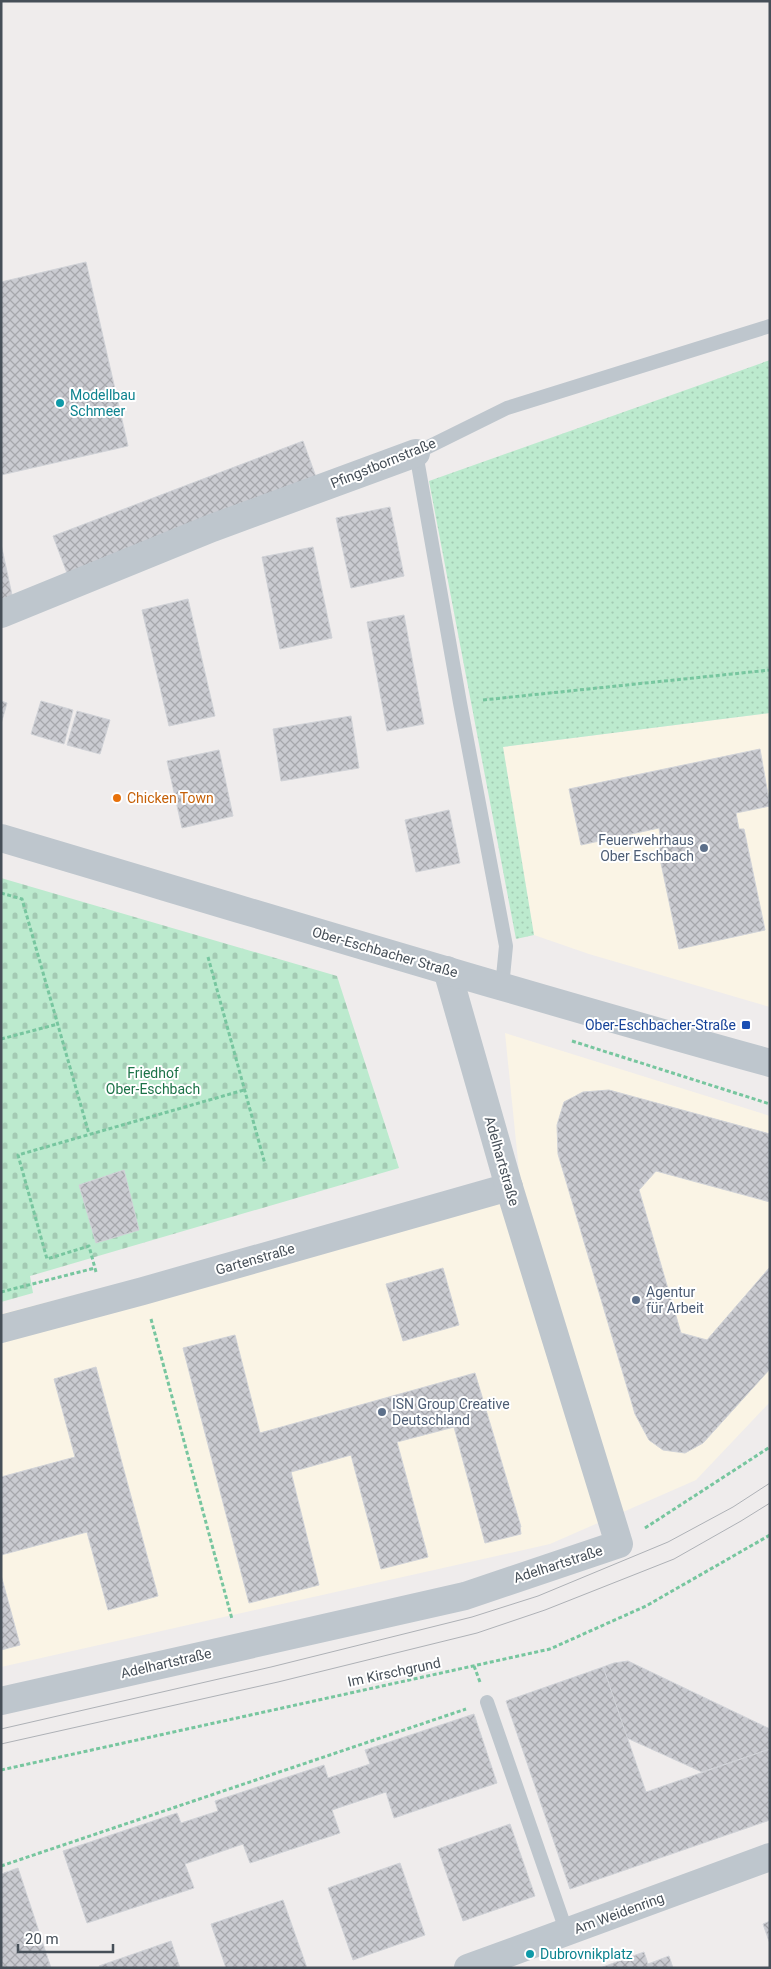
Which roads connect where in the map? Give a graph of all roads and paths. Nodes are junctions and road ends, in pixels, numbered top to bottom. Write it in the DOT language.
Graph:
graph roads {
  1 [pos="770,326"];
  2 [pos="416,453"];
  3 [pos="1,614"];
  4 [pos="770,670"];
  5 [pos="460,703"];
  6 [pos="1,838"];
  7 [pos="1,892"];
  8 [pos="208,957"];
  9 [pos="447,970"];
  10 [pos="502,987"];
  11 [pos="58,1024"];
  12 [pos="1,1039"];
  13 [pos="571,1041"];
  14 [pos="770,1063"];
  15 [pos="244,1090"];
  16 [pos="770,1104"];
  17 [pos="89,1134"];
  18 [pos="265,1164"];
  19 [pos="509,1187"];
  20 [pos="95,1268"];
  21 [pos="143,1291"];
  22 [pos="1,1292"];
  23 [pos="104,1301"];
  24 [pos="1,1329"];
  25 [pos="770,1447"];
  26 [pos="770,1535"];
  27 [pos="619,1544"];
  28 [pos="239,1646"];
  29 [pos="1,1700"];
  30 [pos="487,1702"];
  31 [pos="473,1707"];
  32 [pos="1,1770"];
  33 [pos="770,1857"];
  34 [pos="1,1866"];
  35 [pos="567,1933"];
  36 [pos="468,1968"];
  1 -- 2 [label="lane, Pfingstbornstraße"];
  2 -- 3 [label="street, Pfingstbornstraße"];
  2 -- 5 [label="lane"];
  4 -- 5 [label="path"];
  5 -- 10 [label="lane"];
  6 -- 9 [label="street, Ober-Eschbacher Straße"];
  7 -- 11 [label="path"];
  8 -- 15 [label="path"];
  9 -- 10 [label="street, Ober-Eschbacher Straße"];
  9 -- 19 [label="street, Adelhartstraße"];
  10 -- 14 [label="street, Ober-Eschbacher Straße"];
  11 -- 12 [label="path"];
  11 -- 17 [label="path"];
  13 -- 16 [label="path"];
  15 -- 17 [label="path"];
  15 -- 18 [label="path"];
  17 -- 20 [label="path"];
  19 -- 21 [label="street, Gartenstraße"];
  19 -- 27 [label="street, Adelhartstraße"];
  20 -- 22 [label="path"];
  20 -- 23 [label="path"];
  21 -- 23 [label="street, Gartenstraße"];
  21 -- 28 [label="path"];
  23 -- 24 [label="street, Gartenstraße"];
  25 -- 27 [label="path"];
  26 -- 32 [label="path, Im Kirschgrund"];
  27 -- 28 [label="street, Adelhartstraße"];
  28 -- 29 [label="street, Adelhartstraße"];
  30 -- 35 [label="lane"];
  31 -- 34 [label="path"];
  33 -- 35 [label="street, Am Weidenring"];
  35 -- 36 [label="street, Am Weidenring"];
}
